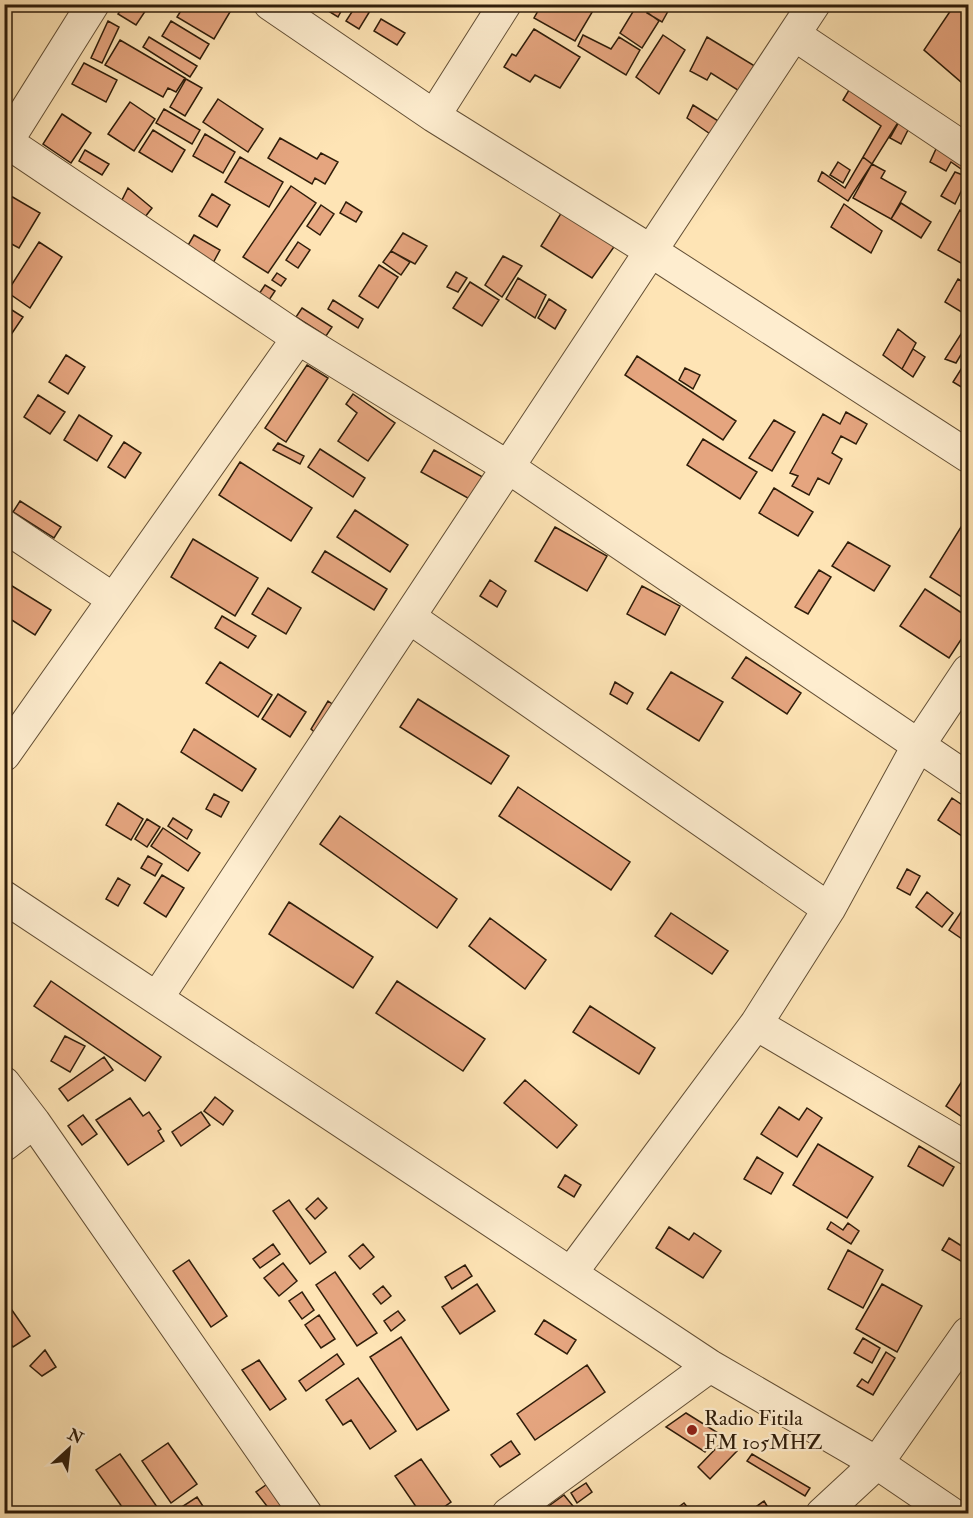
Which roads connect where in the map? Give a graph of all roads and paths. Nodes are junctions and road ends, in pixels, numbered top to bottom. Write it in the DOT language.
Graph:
graph roads {
  1 [pos="93,4"];
  2 [pos="270,4"];
  3 [pos="505,4"];
  4 [pos="814,4"];
  5 [pos="795,35"];
  6 [pos="434,116"];
  7 [pos="6,144"];
  8 [pos="969,151"];
  9 [pos="651,251"];
  10 [pos="298,338"];
  11 [pos="969,456"];
  12 [pos="508,467"];
  13 [pos="4,526"];
  14 [pos="113,599"];
  15 [pos="409,617"];
  16 [pos="969,671"];
  17 [pos="918,746"];
  18 [pos="4,755"];
  19 [pos="969,779"];
  20 [pos="4,897"];
  21 [pos="829,909"];
  22 [pos="157,998"];
  23 [pos="756,1024"];
  24 [pos="4,1083"];
  25 [pos="34,1122"];
  26 [pos="4,1144"];
  27 [pos="969,1149"];
  28 [pos="571,1273"];
  29 [pos="969,1333"];
  30 [pos="710,1366"];
  31 [pos="877,1464"];
  32 [pos="306,1514"];
  33 [pos="508,1514"];
  34 [pos="822,1514"];
  35 [pos="952,1514"];
  1 -- 7 [label="street"];
  2 -- 6 [label="street"];
  3 -- 6 [label="street"];
  4 -- 5 [label="street"];
  5 -- 8 [label="street"];
  5 -- 9 [label="street"];
  6 -- 9 [label="street"];
  7 -- 10 [label="street"];
  9 -- 11 [label="street"];
  9 -- 12 [label="street"];
  10 -- 12 [label="street"];
  10 -- 14 [label="street"];
  12 -- 15 [label="street"];
  12 -- 17 [label="street"];
  13 -- 14 [label="street"];
  14 -- 18 [label="street"];
  15 -- 21 [label="street"];
  15 -- 22 [label="street"];
  16 -- 17 [label="street"];
  17 -- 19 [label="street"];
  17 -- 21 [label="street"];
  20 -- 22 [label="street"];
  21 -- 23 [label="street"];
  22 -- 28 [label="street"];
  23 -- 27 [label="street"];
  23 -- 28 [label="street"];
  24 -- 25 [label="street"];
  25 -- 26 [label="street"];
  25 -- 32 [label="street"];
  28 -- 30 [label="street"];
  29 -- 31 [label="street"];
  30 -- 31 [label="street"];
  30 -- 33 [label="street"];
  31 -- 34 [label="street"];
  31 -- 35 [label="street"];
}
